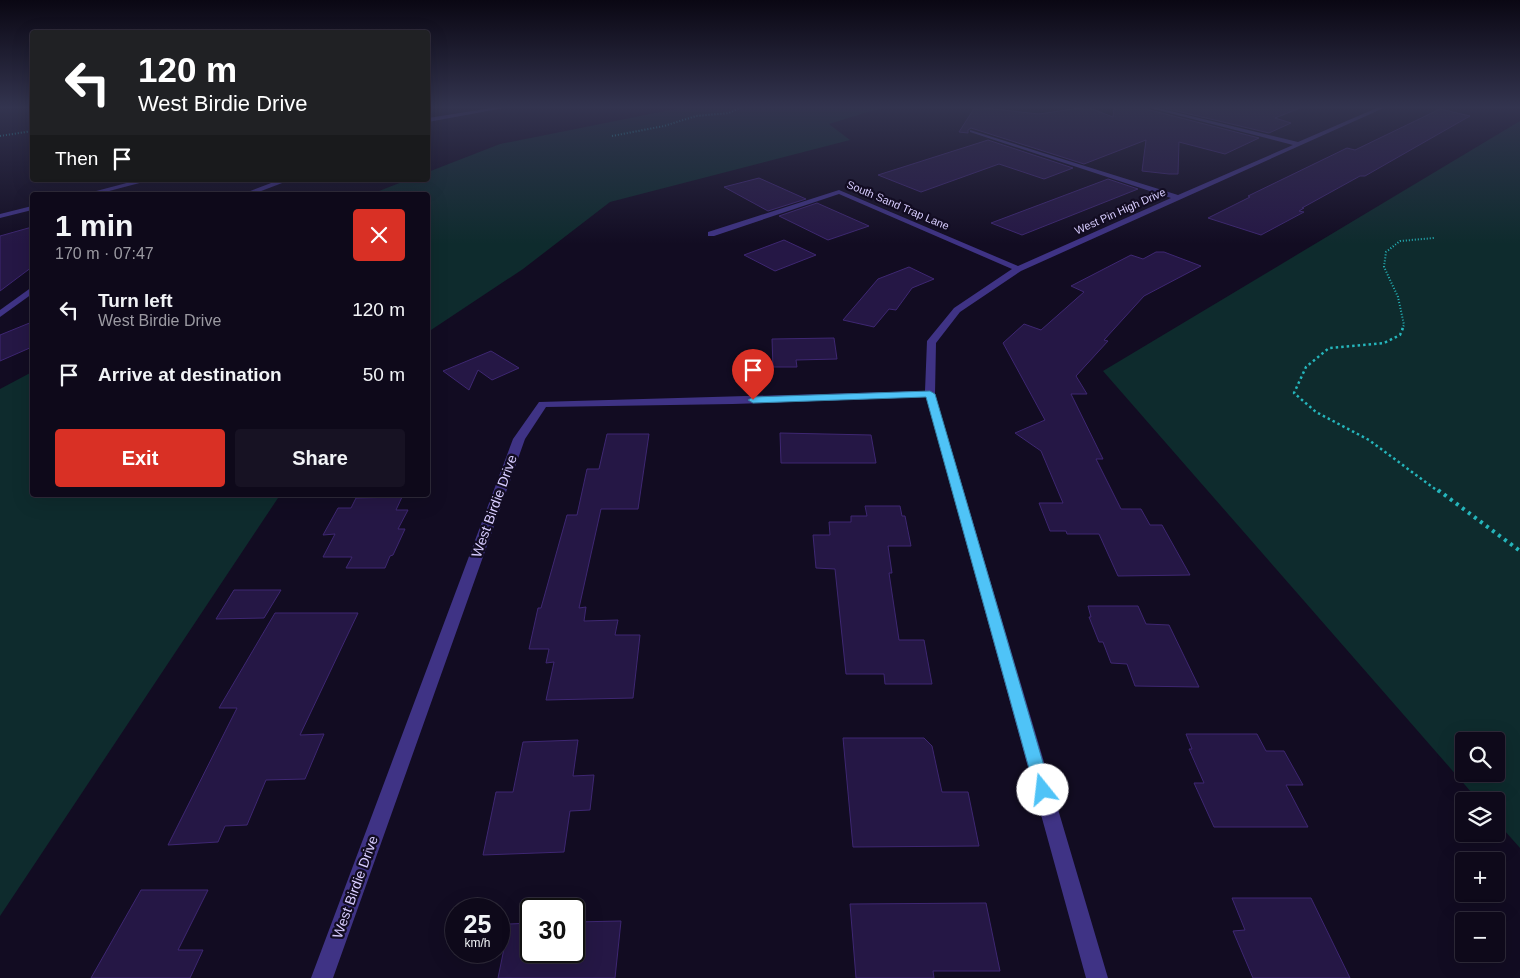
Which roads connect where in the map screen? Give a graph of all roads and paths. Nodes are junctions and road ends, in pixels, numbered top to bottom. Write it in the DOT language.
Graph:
graph roads {
  1 [pos="1039,153"];
  2 [pos="1277,153"];
  3 [pos="139,182"];
  4 [pos="280,182"];
  5 [pos="98,192"];
  6 [pos="252,192"];
  7 [pos="1178,198"];
  8 [pos="30,208"];
  9 [pos="0,216"];
  10 [pos="711,234"];
  11 [pos="1434,238"];
  12 [pos="1018,268"];
  13 [pos="30,292"];
  14 [pos="0,314"];
  15 [pos="930,394"];
  16 [pos="1520,552"];
  17 [pos="322,978"];
  18 [pos="1097,978"];
  1 -- 7 [label="street"];
  2 -- 7 [label="street, West Pin High Drive"];
  3 -- 5 [label="street"];
  4 -- 6 [label="street"];
  7 -- 12 [label="street, West Pin High Drive"];
  8 -- 9 [label="street"];
  10 -- 12 [label="street, South Sand Trap Lane"];
  11 -- 16 [label="path"];
  12 -- 15 [label="street, West Pin High Drive"];
  13 -- 14 [label="street"];
  15 -- 17 [label="street, West Birdie Drive"];
  15 -- 18 [label="street, West Pin High Drive"];
}
